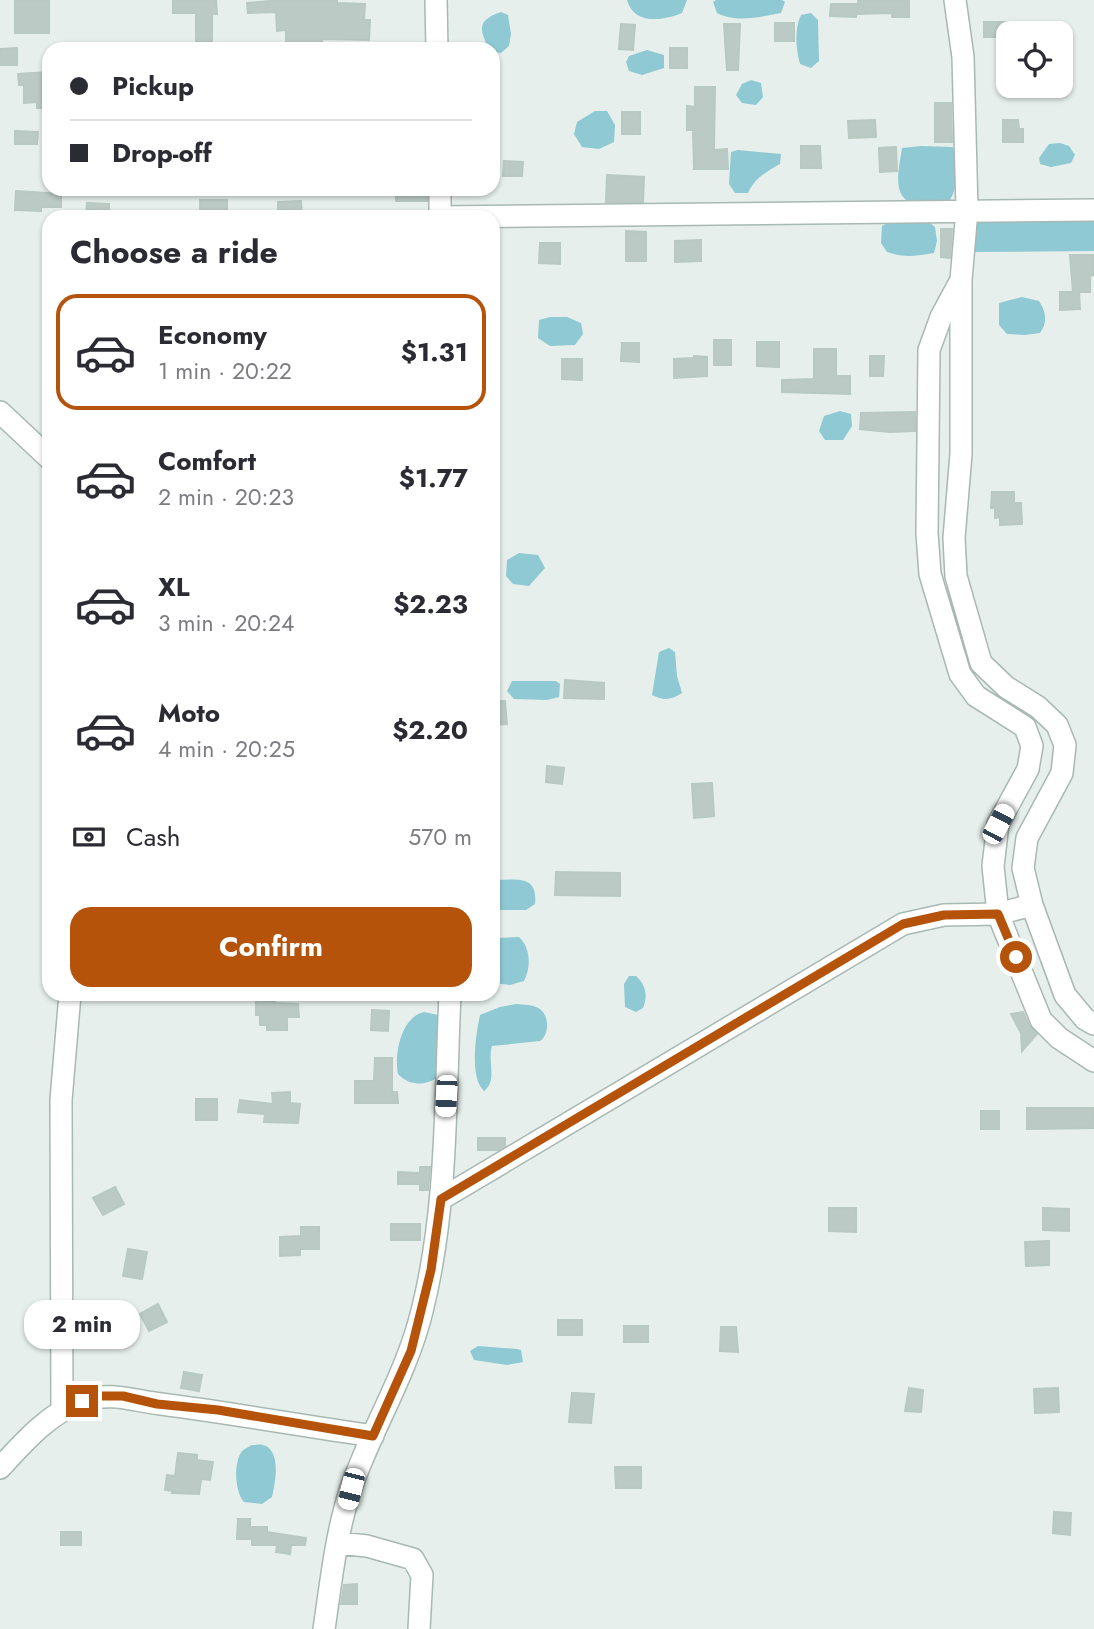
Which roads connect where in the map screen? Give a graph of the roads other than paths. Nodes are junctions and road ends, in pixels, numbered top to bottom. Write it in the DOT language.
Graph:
graph roads {
  1 [pos="436,0"];
  2 [pos="955,0"];
  3 [pos="437,42"];
  4 [pos="967,210"];
  5 [pos="1094,210"];
  6 [pos="500,216"];
  7 [pos="961,280"];
  8 [pos="0,412"];
  9 [pos="42,451"];
  10 [pos="1032,905"];
  11 [pos="998,914"];
  12 [pos="69,1001"];
  13 [pos="450,1001"];
  14 [pos="1094,1024"];
  15 [pos="1094,1061"];
  16 [pos="441,1199"];
  17 [pos="62,1411"];
  18 [pos="373,1436"];
  19 [pos="0,1468"];
  20 [pos="338,1543"];
  21 [pos="324,1629"];
  22 [pos="419,1629"];
  1 -- 3 [label="street"];
  2 -- 4 [label="street"];
  4 -- 5 [label="street"];
  4 -- 6 [label="street"];
  4 -- 7 [label="street"];
  7 -- 10 [label="street"];
  7 -- 11 [label="street"];
  8 -- 9 [label="street"];
  10 -- 11 [label="street"];
  10 -- 14 [label="street"];
  11 -- 15 [label="street"];
  11 -- 16 [label="street"];
  12 -- 17 [label="street"];
  13 -- 16 [label="street"];
  16 -- 18 [label="street"];
  17 -- 18 [label="street"];
  17 -- 19 [label="street"];
  18 -- 20 [label="street"];
  20 -- 21 [label="street"];
  20 -- 22 [label="street"];
}
